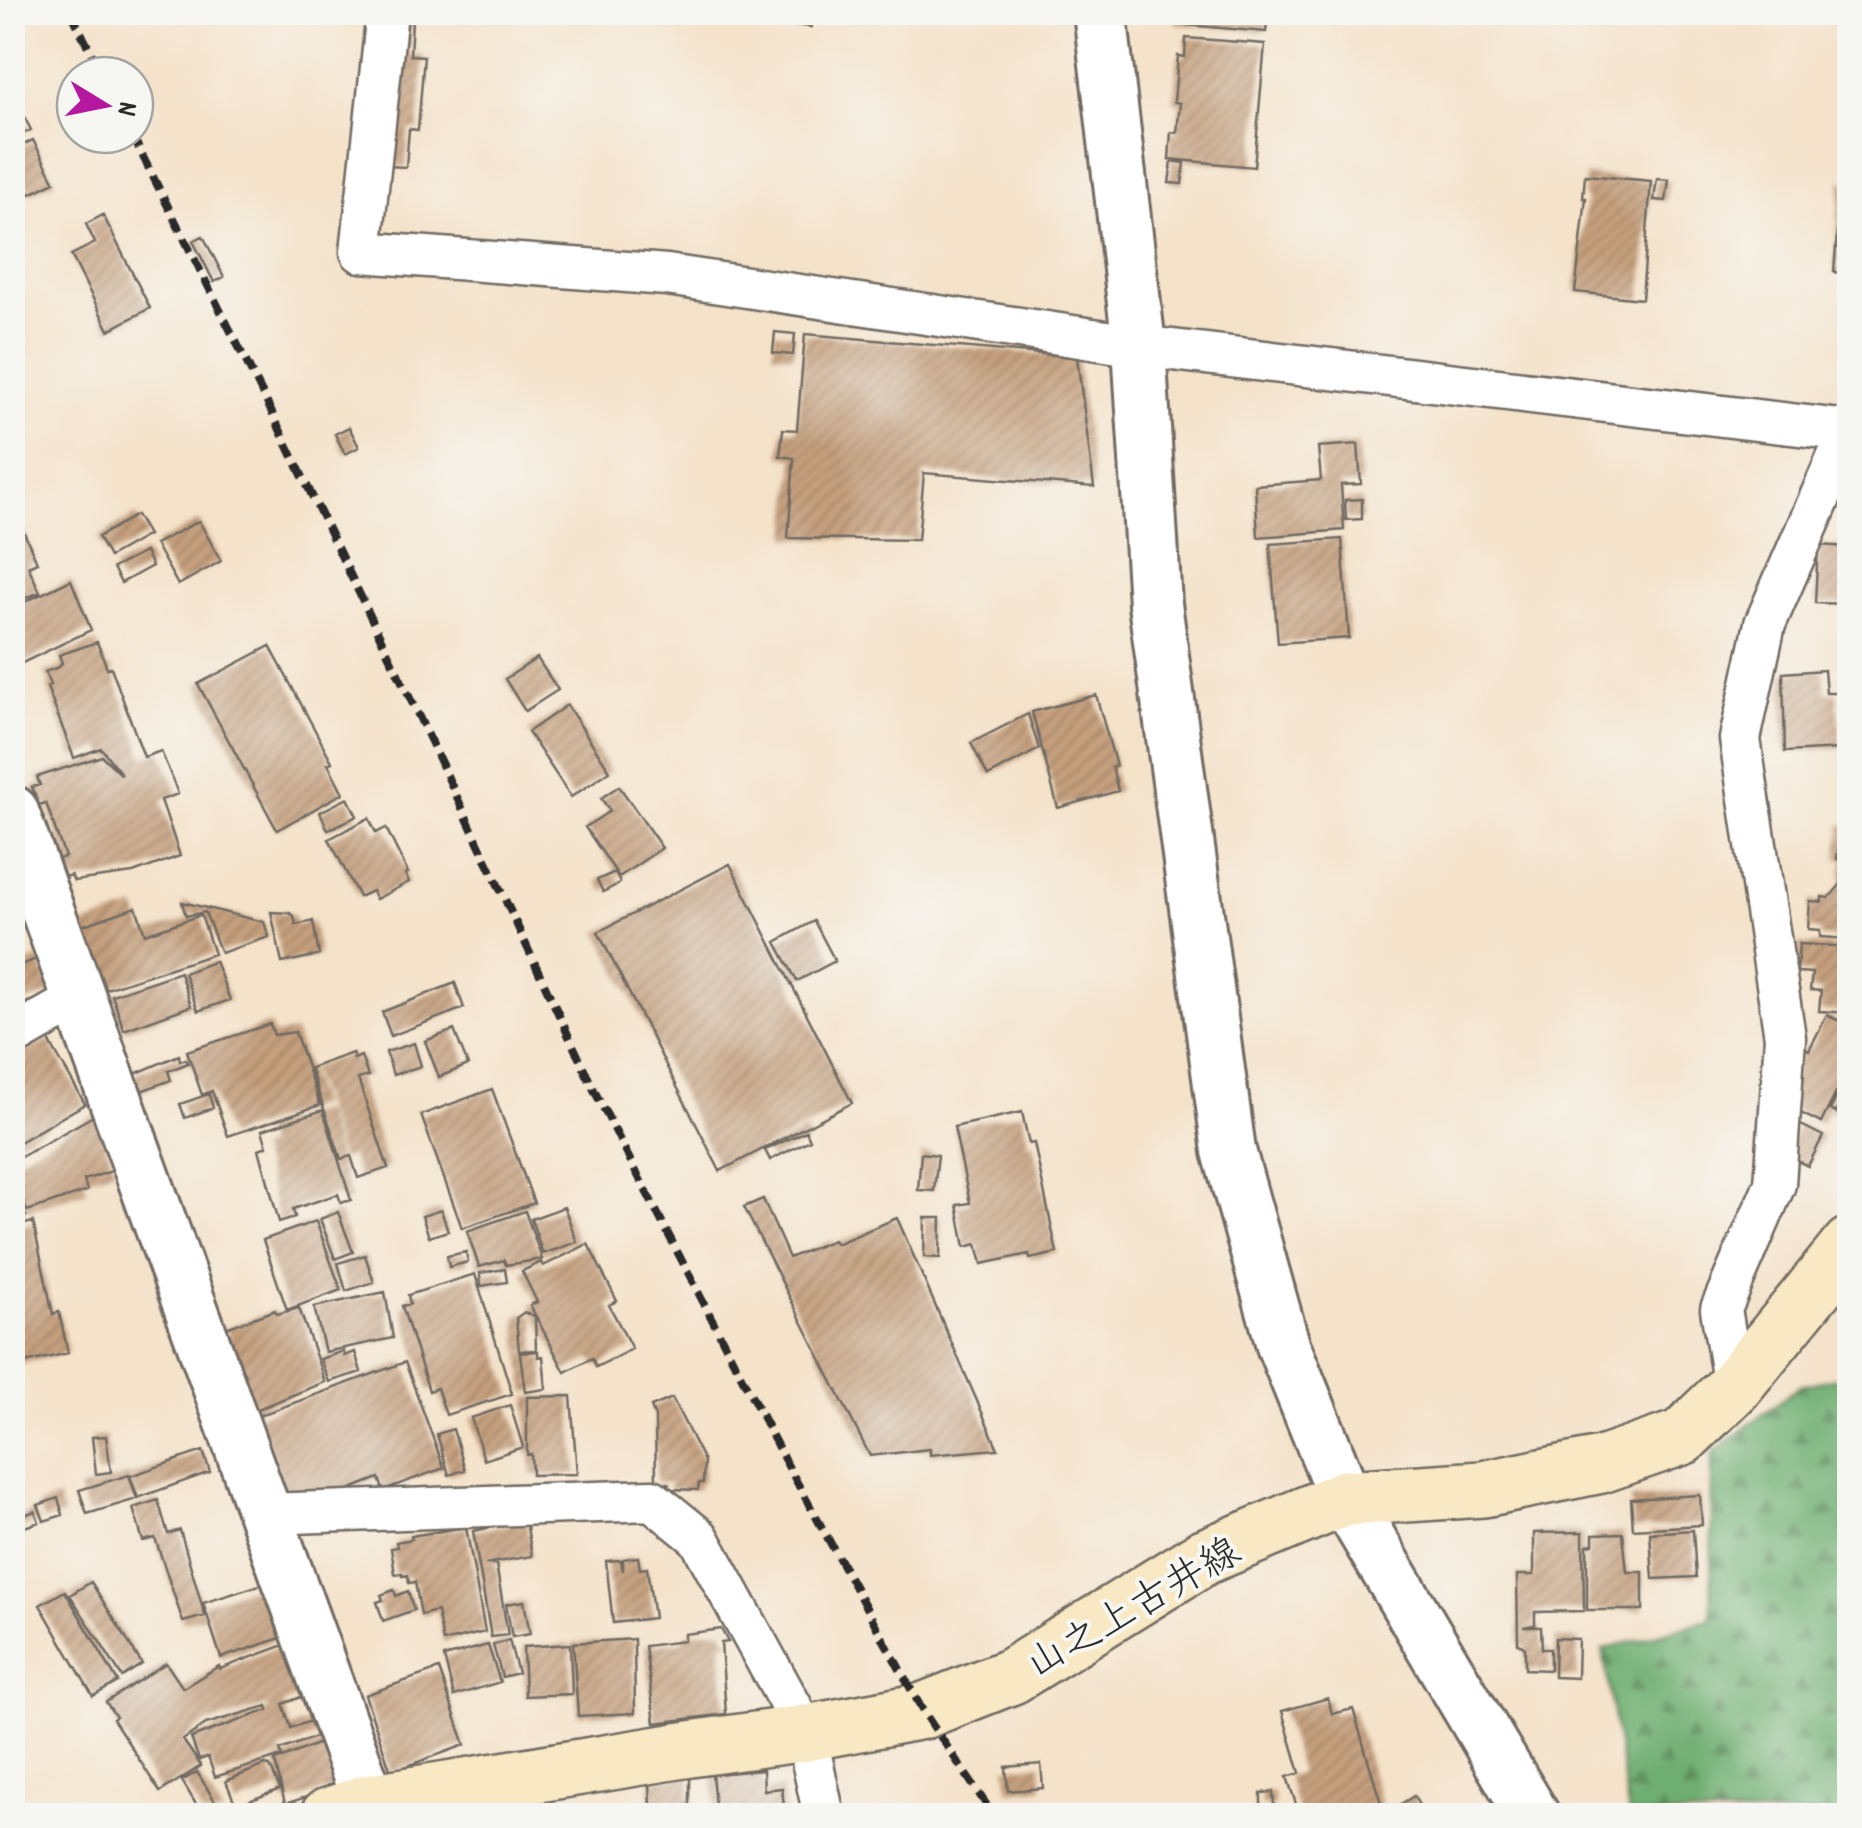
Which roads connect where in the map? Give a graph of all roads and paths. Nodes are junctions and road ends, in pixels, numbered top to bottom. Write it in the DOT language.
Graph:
graph roads {
  1 [pos="388,12"];
  2 [pos="1100,12"];
  3 [pos="1139,346"];
  4 [pos="1849,430"];
  5 [pos="12,812"];
  6 [pos="82,997"];
  7 [pos="12,1037"];
  8 [pos="1850,1245"];
  9 [pos="1734,1387"];
  10 [pos="1345,1498"];
  11 [pos="266,1514"];
  12 [pos="806,1733"];
  13 [pos="356,1811"];
  14 [pos="824,1816"];
  15 [pos="1532,1816"];
  1 -- 3 [label="street"];
  2 -- 3 [label="street"];
  3 -- 4 [label="street"];
  3 -- 10 [label="street"];
  4 -- 9 [label="street"];
  5 -- 6 [label="street"];
  6 -- 7 [label="street"];
  6 -- 11 [label="street"];
  8 -- 9 [label="main road, 山之上古井線"];
  9 -- 10 [label="main road, 山之上古井線"];
  10 -- 12 [label="main road, 山之上古井線"];
  10 -- 15 [label="street"];
  11 -- 12 [label="street"];
  11 -- 13 [label="street"];
  12 -- 13 [label="main road, 山之上古井線"];
  12 -- 14 [label="street"];
}
